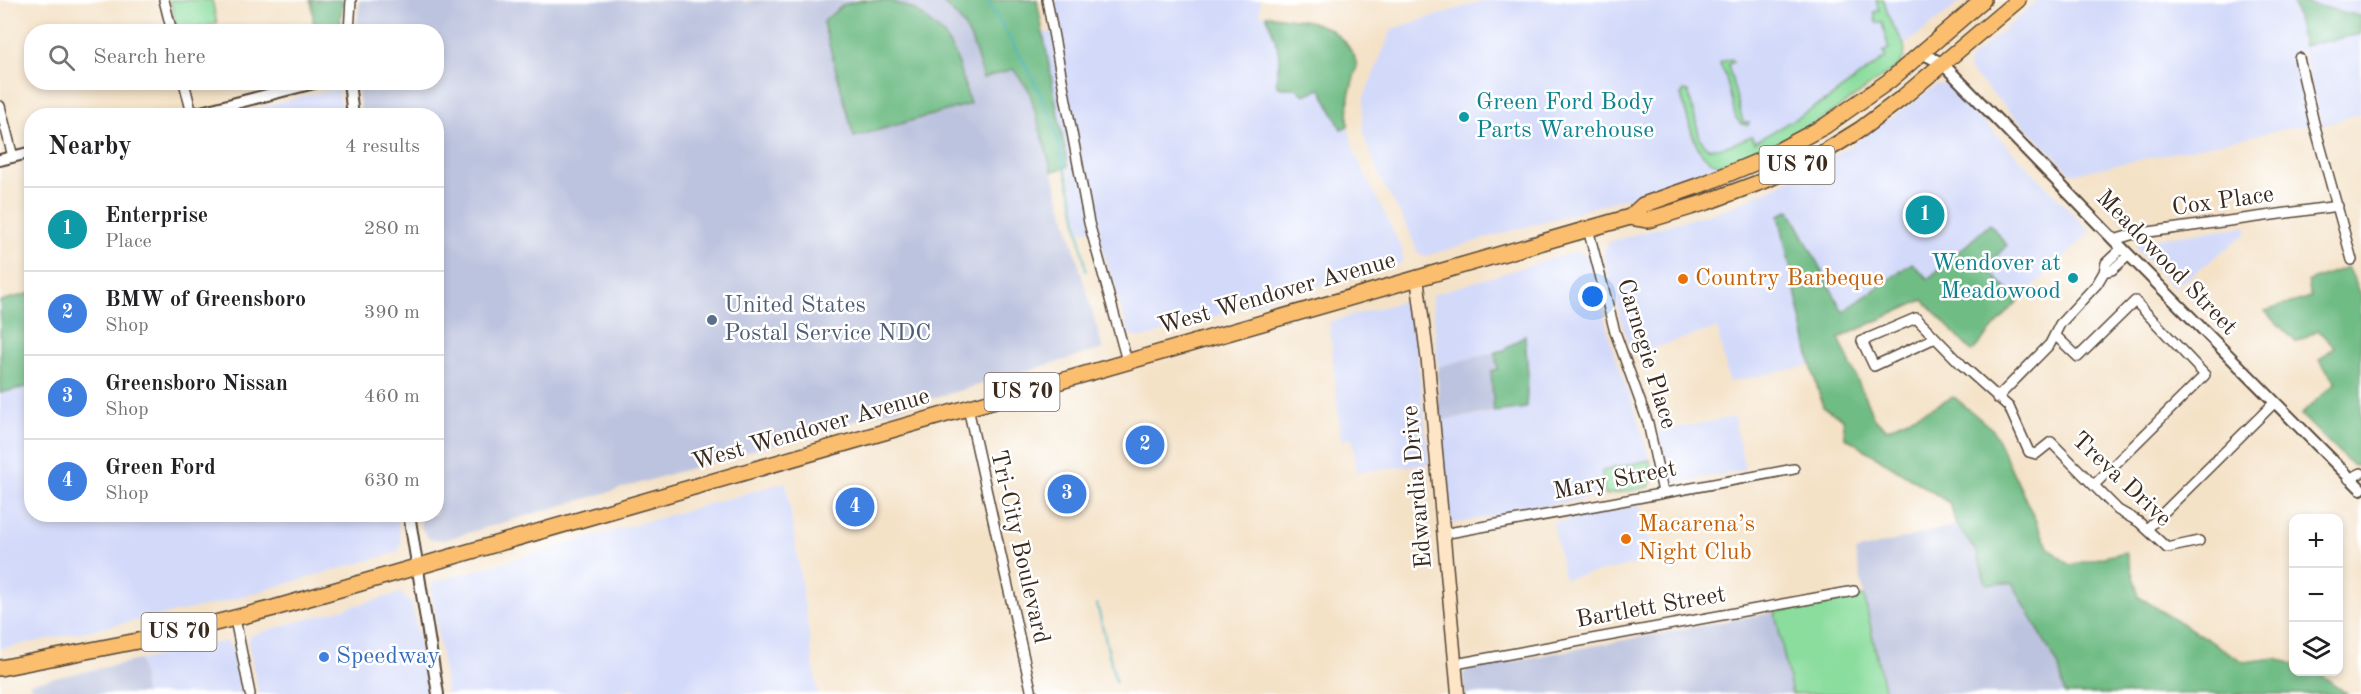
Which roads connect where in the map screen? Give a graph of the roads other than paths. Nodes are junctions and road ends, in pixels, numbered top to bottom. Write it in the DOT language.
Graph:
graph roads {
  1 [pos="164,0"];
  2 [pos="351,0"];
  3 [pos="1047,0"];
  4 [pos="1983,0"];
  5 [pos="2018,0"];
  6 [pos="170,24"];
  7 [pos="349,24"];
  8 [pos="1935,42"];
  9 [pos="1922,53"];
  10 [pos="2299,58"];
  11 [pos="1943,64"];
  12 [pos="185,90"];
  13 [pos="287,90"];
  14 [pos="350,90"];
  15 [pos="0,106"];
  16 [pos="188,108"];
  17 [pos="216,108"];
  18 [pos="352,108"];
  19 [pos="24,154"];
  20 [pos="13,157"];
  21 [pos="0,160"];
  22 [pos="2338,206"];
  23 [pos="1629,217"];
  24 [pos="1588,229"];
  25 [pos="2122,248"];
  26 [pos="2352,260"];
  27 [pos="1417,278"];
  28 [pos="2055,335"];
  29 [pos="1935,338"];
  30 [pos="1127,361"];
  31 [pos="1997,398"];
  32 [pos="2274,403"];
  33 [pos="968,408"];
  34 [pos="1794,469"];
  35 [pos="2361,473"];
  36 [pos="2349,479"];
  37 [pos="2094,485"];
  38 [pos="2361,489"];
  39 [pos="1663,492"];
  40 [pos="410,522"];
  41 [pos="2147,529"];
  42 [pos="1443,534"];
  43 [pos="2199,541"];
  44 [pos="416,569"];
  45 [pos="1854,591"];
  46 [pos="235,619"];
  47 [pos="1455,664"];
  48 [pos="0,668"];
  49 [pos="250,694"];
  50 [pos="438,694"];
  51 [pos="1032,694"];
  52 [pos="1458,694"];
  1 -- 6 [label="street"];
  2 -- 7 [label="street"];
  3 -- 30 [label="street"];
  4 -- 8 [label="highway, West Wendover Avenue / US 70"];
  5 -- 11 [label="highway, West Wendover Avenue / US 70"];
  8 -- 9 [label="highway, West Wendover Avenue / US 70"];
  8 -- 11 [label="street, Meadowood Street"];
  9 -- 11 [label="street, Meadowood Street"];
  9 -- 23 [label="highway, West Wendover Avenue / US 70"];
  10 -- 22 [label="street"];
  11 -- 23 [label="highway, West Wendover Avenue / US 70"];
  11 -- 25 [label="street, Meadowood Street"];
  12 -- 16 [label="street"];
  13 -- 17 [label="street"];
  14 -- 18 [label="street"];
  15 -- 20 [label="street"];
  19 -- 20 [label="street"];
  20 -- 21 [label="street"];
  22 -- 25 [label="street, Cox Place"];
  22 -- 26 [label="street"];
  23 -- 24 [label="highway, West Wendover Avenue / US 70"];
  24 -- 27 [label="highway, West Wendover Avenue / US 70"];
  24 -- 39 [label="street, Carnegie Place"];
  25 -- 28 [label="street, Cox Place"];
  25 -- 32 [label="street, Meadowood Street"];
  27 -- 30 [label="highway, West Wendover Avenue / US 70"];
  27 -- 42 [label="main road, Edwardia Drive"];
  28 -- 31 [label="street, Cox Place"];
  28 -- 37 [label="street"];
  29 -- 29 [label="street, Treva Drive"];
  29 -- 31 [label="street, Treva Drive"];
  30 -- 33 [label="highway, West Wendover Avenue / US 70"];
  31 -- 37 [label="street, Treva Drive"];
  32 -- 36 [label="street, Meadowood Street"];
  32 -- 41 [label="street"];
  33 -- 44 [label="highway, West Wendover Avenue / US 70"];
  33 -- 51 [label="street, Tri-City Boulevard"];
  34 -- 39 [label="street, Mary Street"];
  35 -- 36 [label="street"];
  36 -- 38 [label="street, Meadowood Street"];
  37 -- 41 [label="street, Treva Drive"];
  39 -- 42 [label="street, Mary Street"];
  40 -- 44 [label="street"];
  41 -- 43 [label="street, Treva Drive"];
  42 -- 47 [label="main road, Edwardia Drive"];
  44 -- 46 [label="highway, West Wendover Avenue / US 70"];
  44 -- 50 [label="street"];
  45 -- 47 [label="street, Bartlett Street"];
  46 -- 48 [label="highway, West Wendover Avenue / US 70"];
  46 -- 49 [label="street"];
  47 -- 52 [label="main road, Edwardia Drive"];
}
